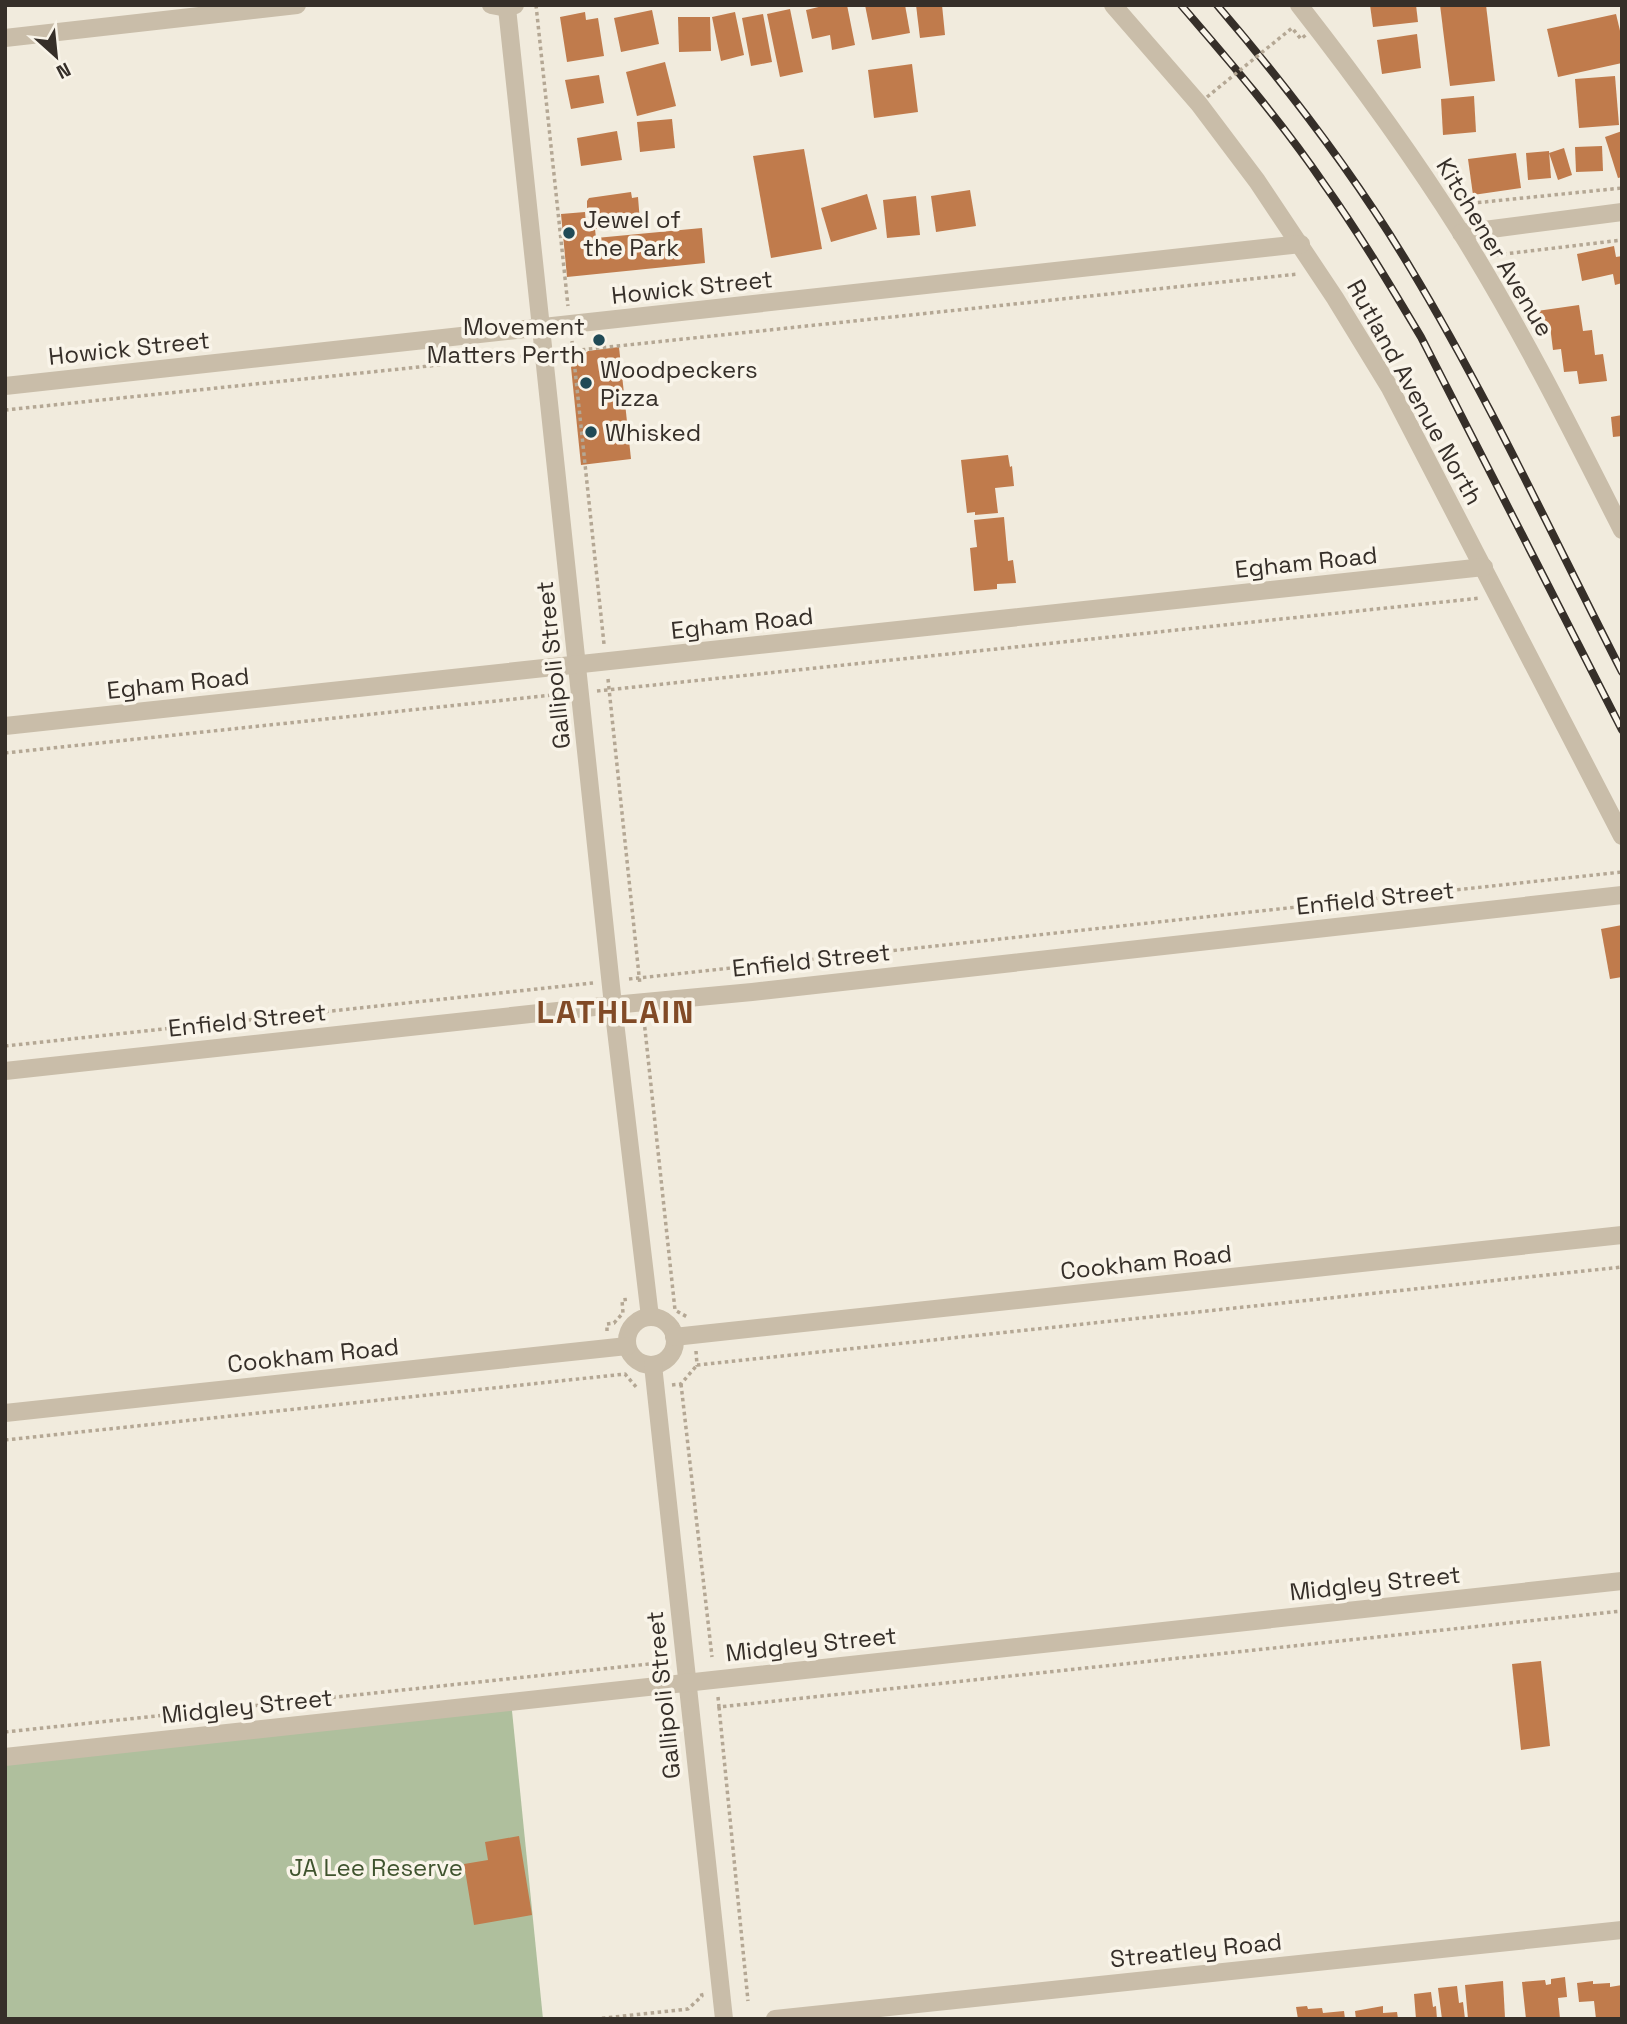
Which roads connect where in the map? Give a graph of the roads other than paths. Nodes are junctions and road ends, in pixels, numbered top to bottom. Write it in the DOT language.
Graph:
graph roads {
  1 [pos="297,5"];
  2 [pos="1114,5"];
  3 [pos="1299,5"];
  4 [pos="504,6"];
  5 [pos="5,38"];
  6 [pos="1622,212"];
  7 [pos="1461,233"];
  8 [pos="1301,244"];
  9 [pos="541,329"];
  10 [pos="5,386"];
  11 [pos="1622,530"];
  12 [pos="1484,567"];
  13 [pos="578,665"];
  14 [pos="5,726"];
  15 [pos="1622,836"];
  16 [pos="1622,895"];
  17 [pos="614,1005"];
  18 [pos="5,1071"];
  19 [pos="1622,1236"];
  20 [pos="650,1317"];
  21 [pos="674,1337"];
  22 [pos="627,1346"];
  23 [pos="653,1365"];
  24 [pos="5,1413"];
  25 [pos="1622,1581"];
  26 [pos="686,1682"];
  27 [pos="5,1757"];
  28 [pos="1622,1930"];
  29 [pos="724,2019"];
  30 [pos="775,2019"];
  1 -- 5 [label="street"];
  2 -- 8 [label="street, Rutland Avenue North"];
  3 -- 7 [label="street, Kitchener Avenue"];
  4 -- 9 [label="street, Gallipoli Street"];
  6 -- 7 [label="street"];
  7 -- 11 [label="street, Kitchener Avenue"];
  8 -- 9 [label="street, Howick Street"];
  8 -- 12 [label="street, Rutland Avenue North"];
  9 -- 10 [label="street, Howick Street"];
  9 -- 13 [label="street, Gallipoli Street"];
  12 -- 13 [label="street, Egham Road"];
  12 -- 15 [label="street, Rutland Avenue North"];
  13 -- 14 [label="street, Egham Road"];
  13 -- 17 [label="street, Gallipoli Street"];
  16 -- 17 [label="street, Enfield Street"];
  17 -- 18 [label="street, Enfield Street"];
  17 -- 20 [label="street, Gallipoli Street"];
  19 -- 21 [label="street, Cookham Road"];
  20 -- 21 [label="street"];
  20 -- 22 [label="street"];
  21 -- 23 [label="street"];
  22 -- 23 [label="street"];
  22 -- 24 [label="street, Cookham Road"];
  23 -- 26 [label="street, Gallipoli Street"];
  25 -- 26 [label="street, Midgley Street"];
  26 -- 27 [label="street, Midgley Street"];
  26 -- 29 [label="street, Gallipoli Street"];
  28 -- 30 [label="street, Streatley Road"];
}
